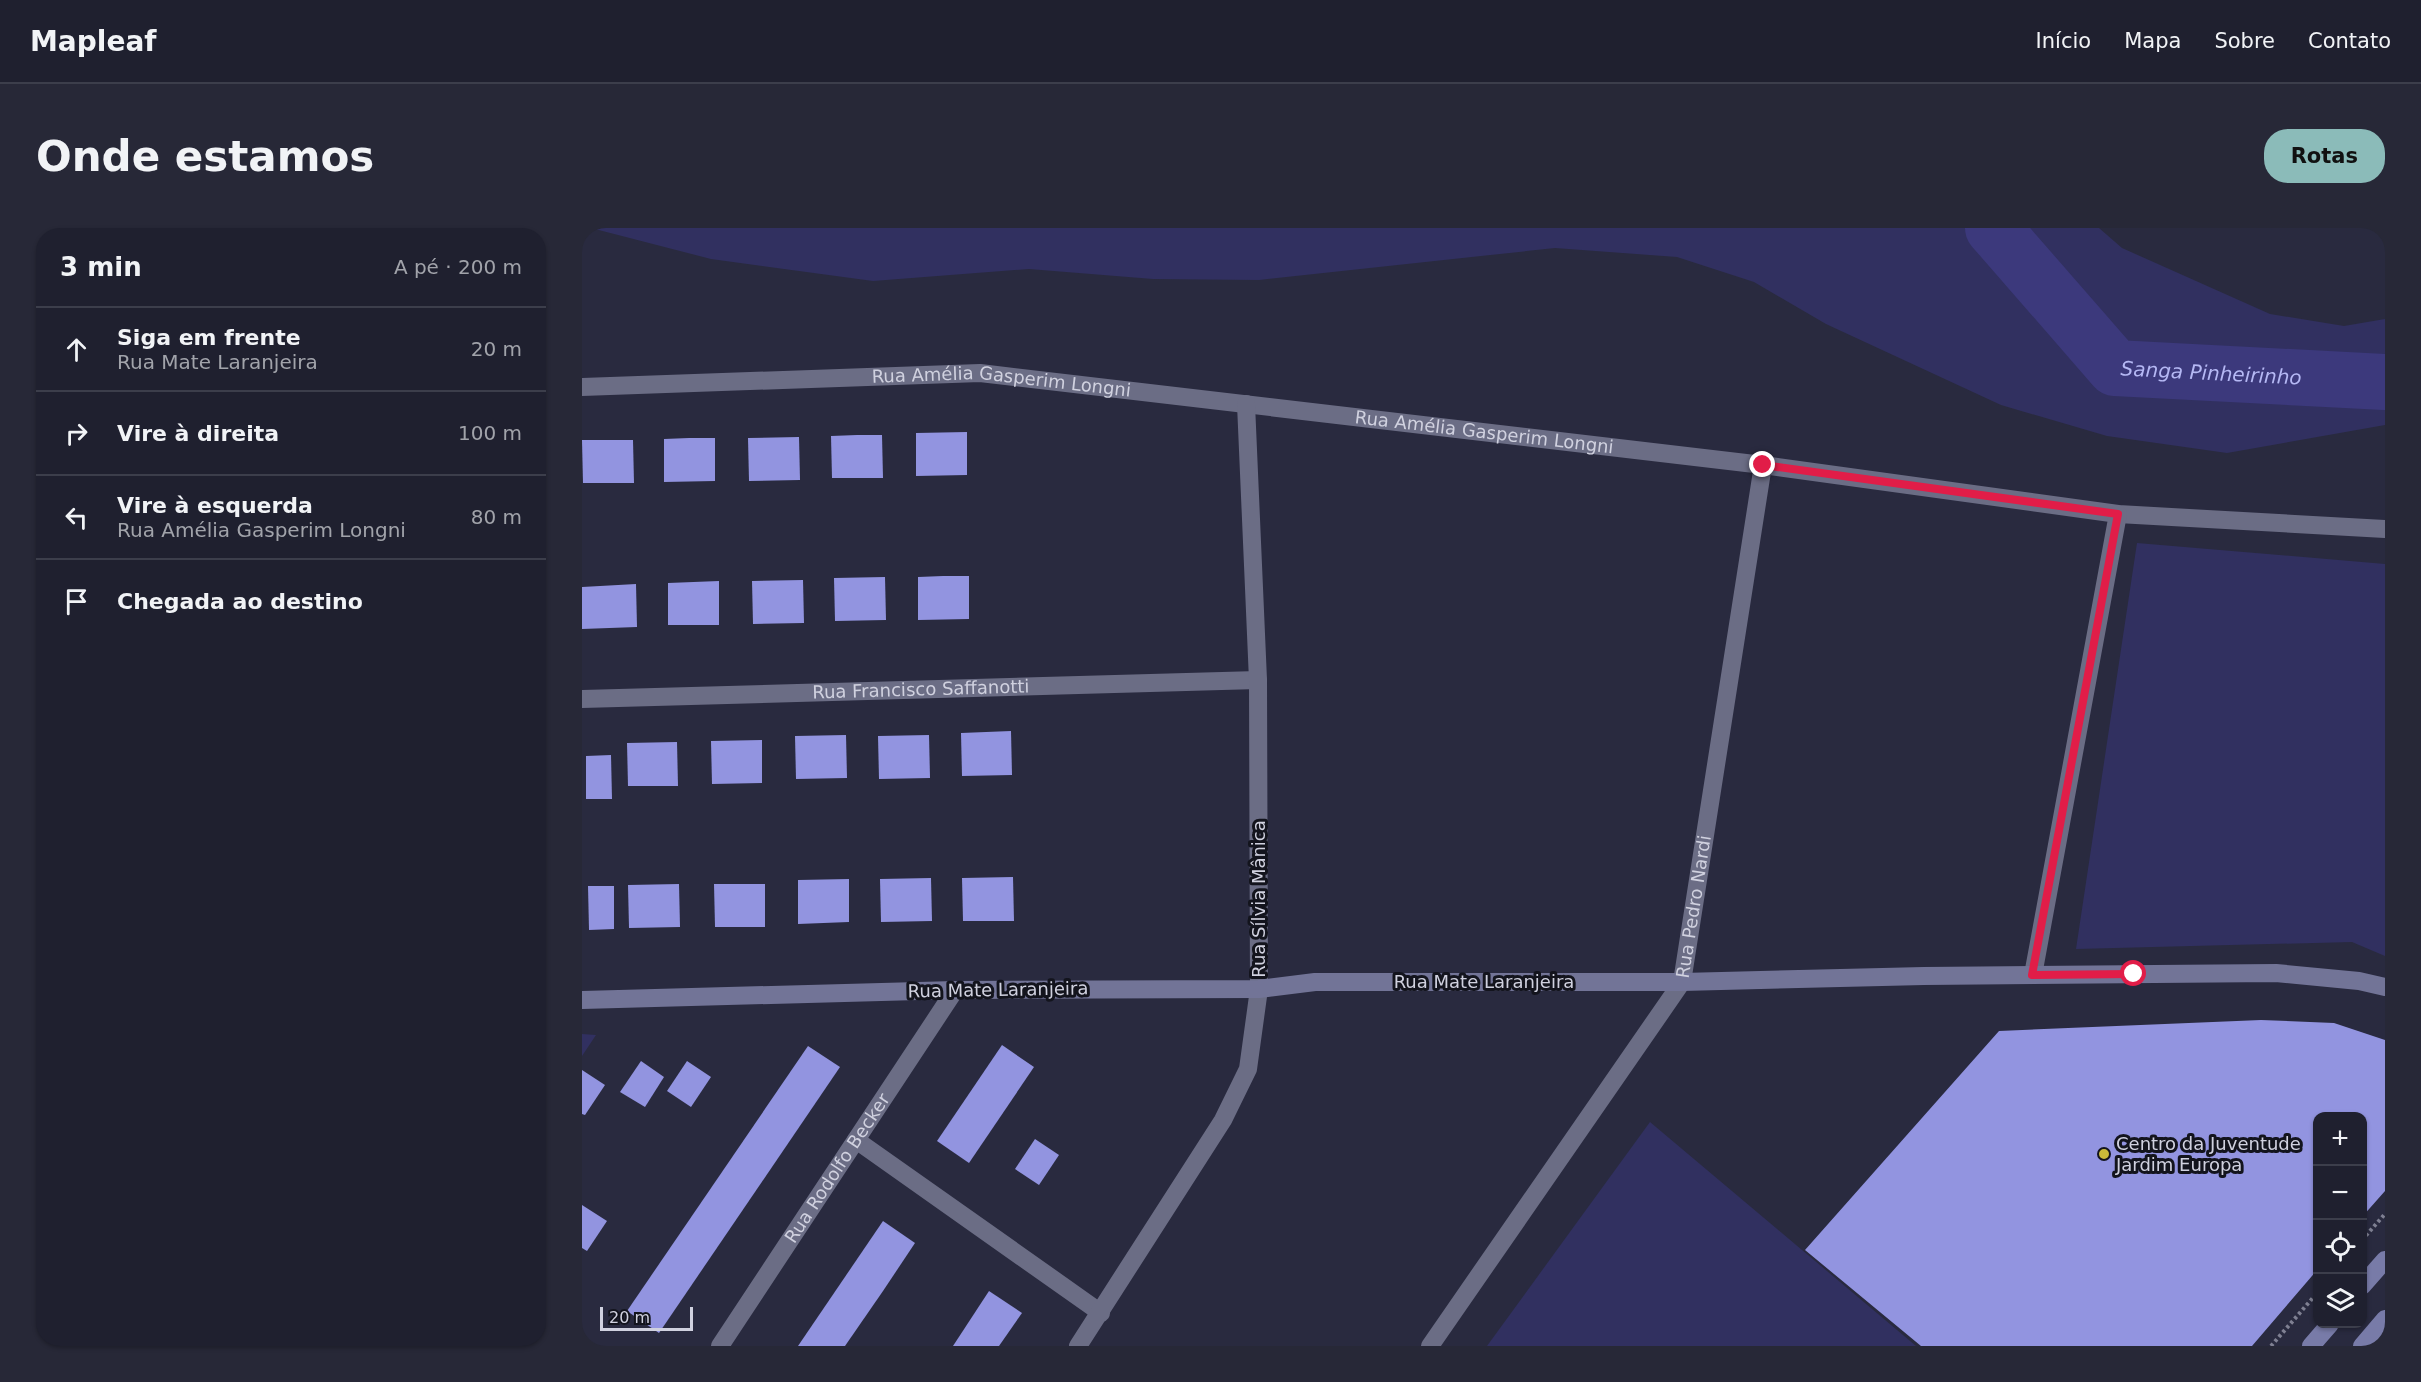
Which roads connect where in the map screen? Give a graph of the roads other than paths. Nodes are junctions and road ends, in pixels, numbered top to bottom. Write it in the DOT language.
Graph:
graph roads {
  1 [pos="582,387"];
  2 [pos="1246,404"];
  3 [pos="1763,465"];
  4 [pos="2118,514"];
  5 [pos="2385,529"];
  6 [pos="1258,680"];
  7 [pos="582,699"];
  8 [pos="2032,975"];
  9 [pos="1682,982"];
  10 [pos="2385,987"];
  11 [pos="1259,989"];
  12 [pos="956,990"];
  13 [pos="582,1000"];
  14 [pos="856,1140"];
  15 [pos="2385,1260"];
  16 [pos="2367,1280"];
  17 [pos="1101,1313"];
  18 [pos="2385,1319"];
  19 [pos="2326,1328"];
  20 [pos="720,1346"];
  21 [pos="1078,1346"];
  22 [pos="1430,1346"];
  23 [pos="2311,1346"];
  24 [pos="2362,1346"];
  1 -- 2 [label="street, Rua Amélia Gasperim Longni"];
  2 -- 3 [label="street, Rua Amélia Gasperim Longni"];
  2 -- 6 [label="street, Rua Sílvia Mânica"];
  3 -- 4 [label="street, Rua Amélia Gasperim Longni"];
  3 -- 9 [label="street, Rua Pedro Nardi"];
  4 -- 5 [label="street, Rua Amélia Gasperim Longni"];
  4 -- 8 [label="street"];
  6 -- 7 [label="street, Rua Francisco Saffanotti"];
  6 -- 11 [label="street, Rua Sílvia Mânica"];
  8 -- 9 [label="street, Rua Mate Laranjeira"];
  8 -- 10 [label="street, Rua Mate Laranjeira"];
  9 -- 11 [label="street, Rua Mate Laranjeira"];
  9 -- 22 [label="street, Rua Pedro Nardi"];
  11 -- 12 [label="street, Rua Mate Laranjeira"];
  11 -- 17 [label="street, Rua Sílvia Mânica"];
  12 -- 13 [label="street, Rua Mate Laranjeira"];
  12 -- 14 [label="street, Rua Rodolfo Becker"];
  14 -- 17 [label="street"];
  14 -- 20 [label="street, Rua Rodolfo Becker"];
  15 -- 16 [label="main road"];
  17 -- 21 [label="street, Rua Sílvia Mânica"];
  18 -- 24 [label="main road"];
  19 -- 23 [label="main road"];
}
